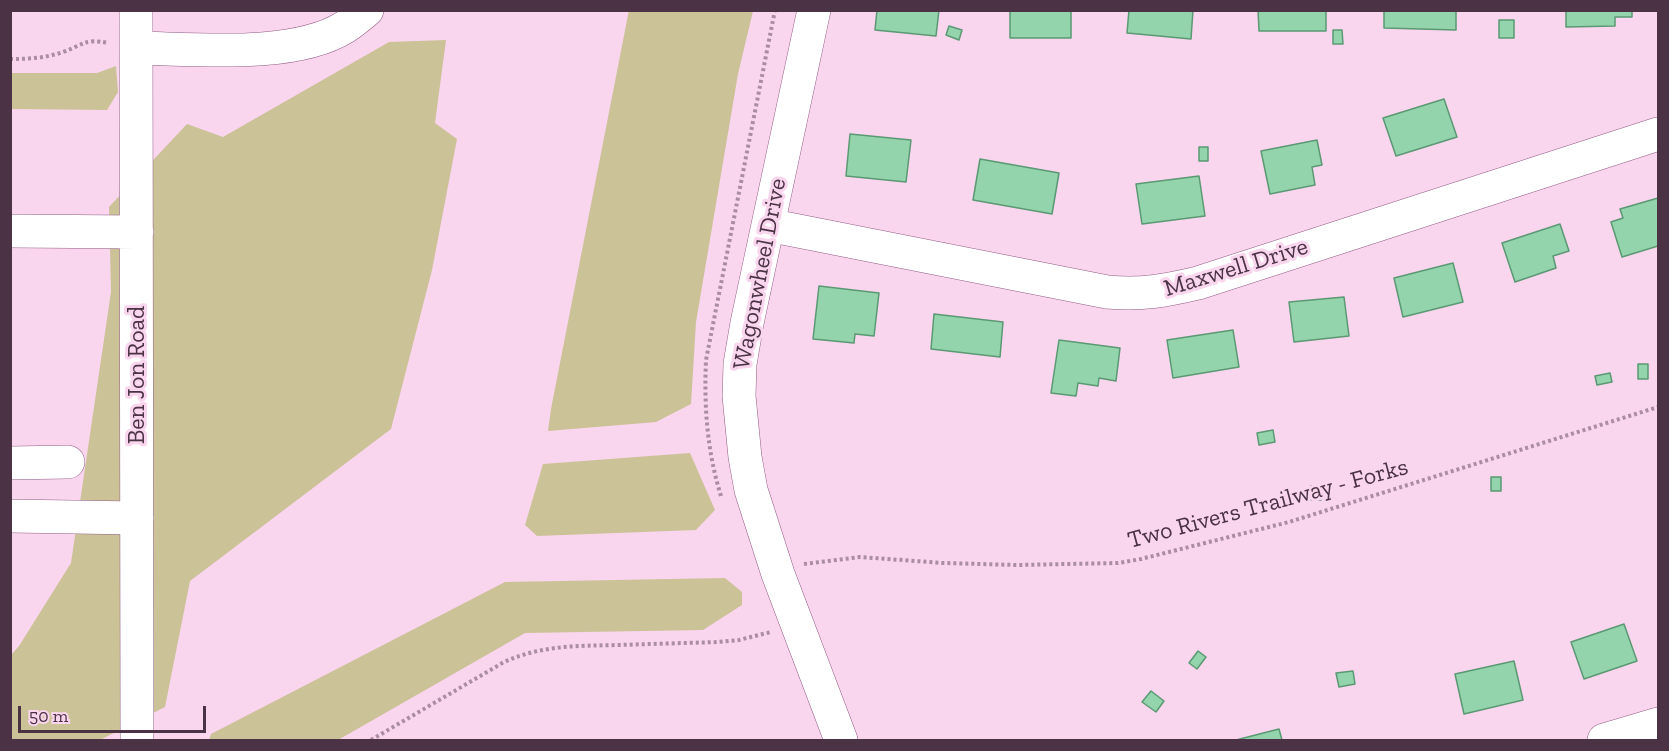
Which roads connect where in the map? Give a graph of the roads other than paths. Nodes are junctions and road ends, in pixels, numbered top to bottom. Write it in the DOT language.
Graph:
graph roads {
  1 [pos="136,10"];
  2 [pos="367,10"];
  3 [pos="814,10"];
  4 [pos="136,48"];
  5 [pos="1659,134"];
  6 [pos="768,225"];
  7 [pos="10,231"];
  8 [pos="137,232"];
  9 [pos="68,462"];
  10 [pos="10,463"];
  11 [pos="10,516"];
  12 [pos="137,518"];
  13 [pos="1659,724"];
  14 [pos="137,741"];
  15 [pos="841,741"];
  16 [pos="1604,741"];
  1 -- 4 [label="street, Ben Jon Road"];
  2 -- 4 [label="street"];
  3 -- 6 [label="street, Wagonwheel Drive"];
  4 -- 8 [label="street, Ben Jon Road"];
  5 -- 6 [label="street, Maxwell Drive"];
  6 -- 15 [label="street, Wagonwheel Drive"];
  7 -- 8 [label="street"];
  8 -- 12 [label="street, Ben Jon Road"];
  9 -- 10 [label="street"];
  11 -- 12 [label="street"];
  12 -- 14 [label="street, Ben Jon Road"];
  13 -- 16 [label="street"];
}
